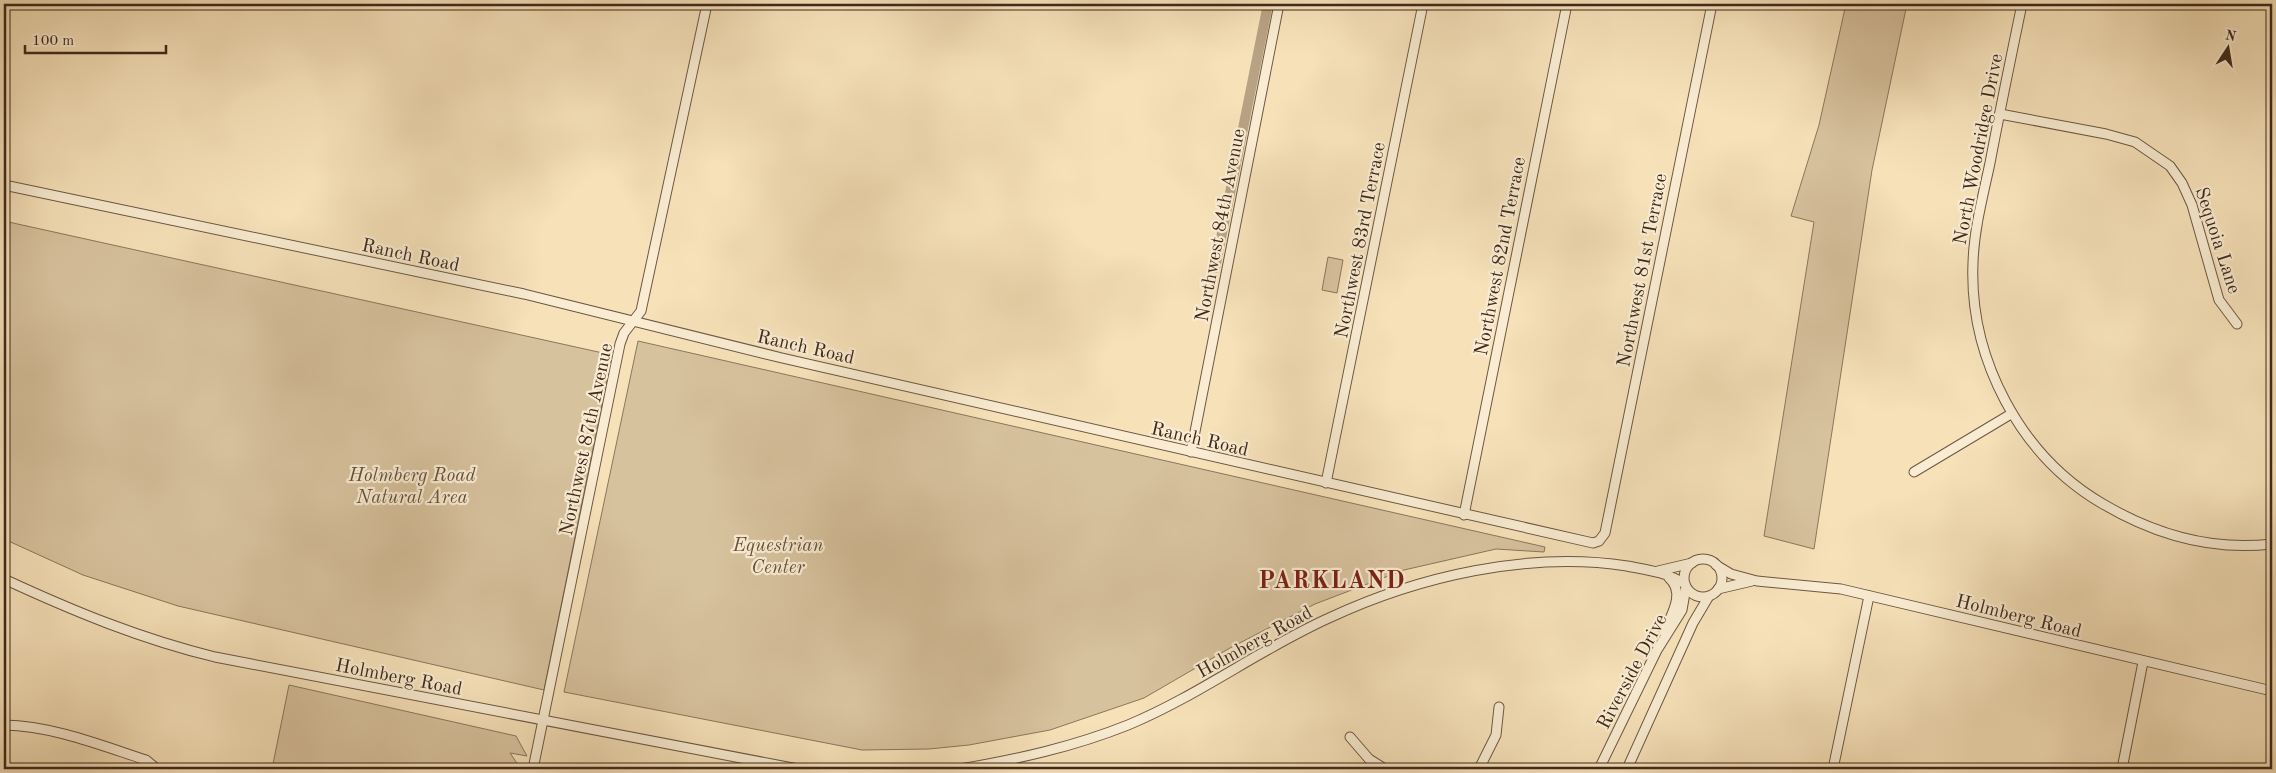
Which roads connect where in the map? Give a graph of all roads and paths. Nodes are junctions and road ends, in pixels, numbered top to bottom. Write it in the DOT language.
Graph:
graph roads {
  1 [pos="707,4"];
  2 [pos="1280,4"];
  3 [pos="1423,4"];
  4 [pos="1567,4"];
  5 [pos="1712,4"];
  6 [pos="2022,4"];
  7 [pos="2000,114"];
  8 [pos="4,185"];
  9 [pos="633,322"];
  10 [pos="2237,324"];
  11 [pos="2011,414"];
  12 [pos="1190,452"];
  13 [pos="1914,472"];
  14 [pos="1326,483"];
  15 [pos="1464,515"];
  16 [pos="1599,541"];
  17 [pos="2272,544"];
  18 [pos="1692,563"];
  19 [pos="1716,565"];
  20 [pos="1658,571"];
  21 [pos="4,579"];
  22 [pos="1757,580"];
  23 [pos="1686,586"];
  24 [pos="1718,589"];
  25 [pos="1709,596"];
  26 [pos="1869,596"];
  27 [pos="1657,650"];
  28 [pos="2144,662"];
  29 [pos="2272,692"];
  30 [pos="1499,707"];
  31 [pos="543,720"];
  32 [pos="4,726"];
  33 [pos="1350,737"];
  34 [pos="157,769"];
  35 [pos="533,769"];
  36 [pos="798,769"];
  37 [pos="960,769"];
  38 [pos="1385,769"];
  39 [pos="1479,769"];
  40 [pos="1599,769"];
  41 [pos="1627,769"];
  42 [pos="1834,769"];
  43 [pos="2122,769"];
  1 -- 9 [label="street, Northwest 87th Avenue"];
  2 -- 12 [label="street, Northwest 84th Avenue"];
  3 -- 14 [label="street, Northwest 83rd Terrace"];
  4 -- 15 [label="street, Northwest 82nd Terrace"];
  5 -- 16 [label="street, Northwest 81st Terrace"];
  6 -- 7 [label="street, North Woodridge Drive"];
  7 -- 10 [label="street, Sequoia Lane"];
  7 -- 11 [label="street, North Woodridge Drive"];
  8 -- 9 [label="street, Ranch Road"];
  9 -- 12 [label="street, Ranch Road"];
  9 -- 31 [label="street, Northwest 87th Avenue"];
  11 -- 13 [label="street"];
  11 -- 17 [label="street, North Woodridge Drive"];
  12 -- 14 [label="street, Ranch Road"];
  14 -- 15 [label="street, Ranch Road"];
  15 -- 16 [label="street, Ranch Road"];
  18 -- 19 [label="street"];
  18 -- 20 [label="street, Holmberg Road"];
  18 -- 23 [label="street"];
  19 -- 22 [label="street, Holmberg Road"];
  19 -- 24 [label="street"];
  20 -- 23 [label="street, Holmberg Road"];
  20 -- 27 [label="street"];
  20 -- 37 [label="street, Holmberg Road"];
  21 -- 31 [label="street, Holmberg Road"];
  22 -- 24 [label="street, Holmberg Road"];
  22 -- 26 [label="street, Holmberg Road"];
  23 -- 25 [label="street"];
  23 -- 27 [label="street, Riverside Drive"];
  24 -- 25 [label="street"];
  25 -- 41 [label="street, Riverside Drive"];
  26 -- 28 [label="street, Holmberg Road"];
  26 -- 42 [label="street"];
  27 -- 40 [label="street, Riverside Drive"];
  28 -- 29 [label="street, Holmberg Road"];
  28 -- 43 [label="street"];
  30 -- 39 [label="street"];
  31 -- 35 [label="street, Northwest 87th Avenue"];
  31 -- 36 [label="street, Holmberg Road"];
  32 -- 34 [label="street"];
  33 -- 38 [label="street"];
}
